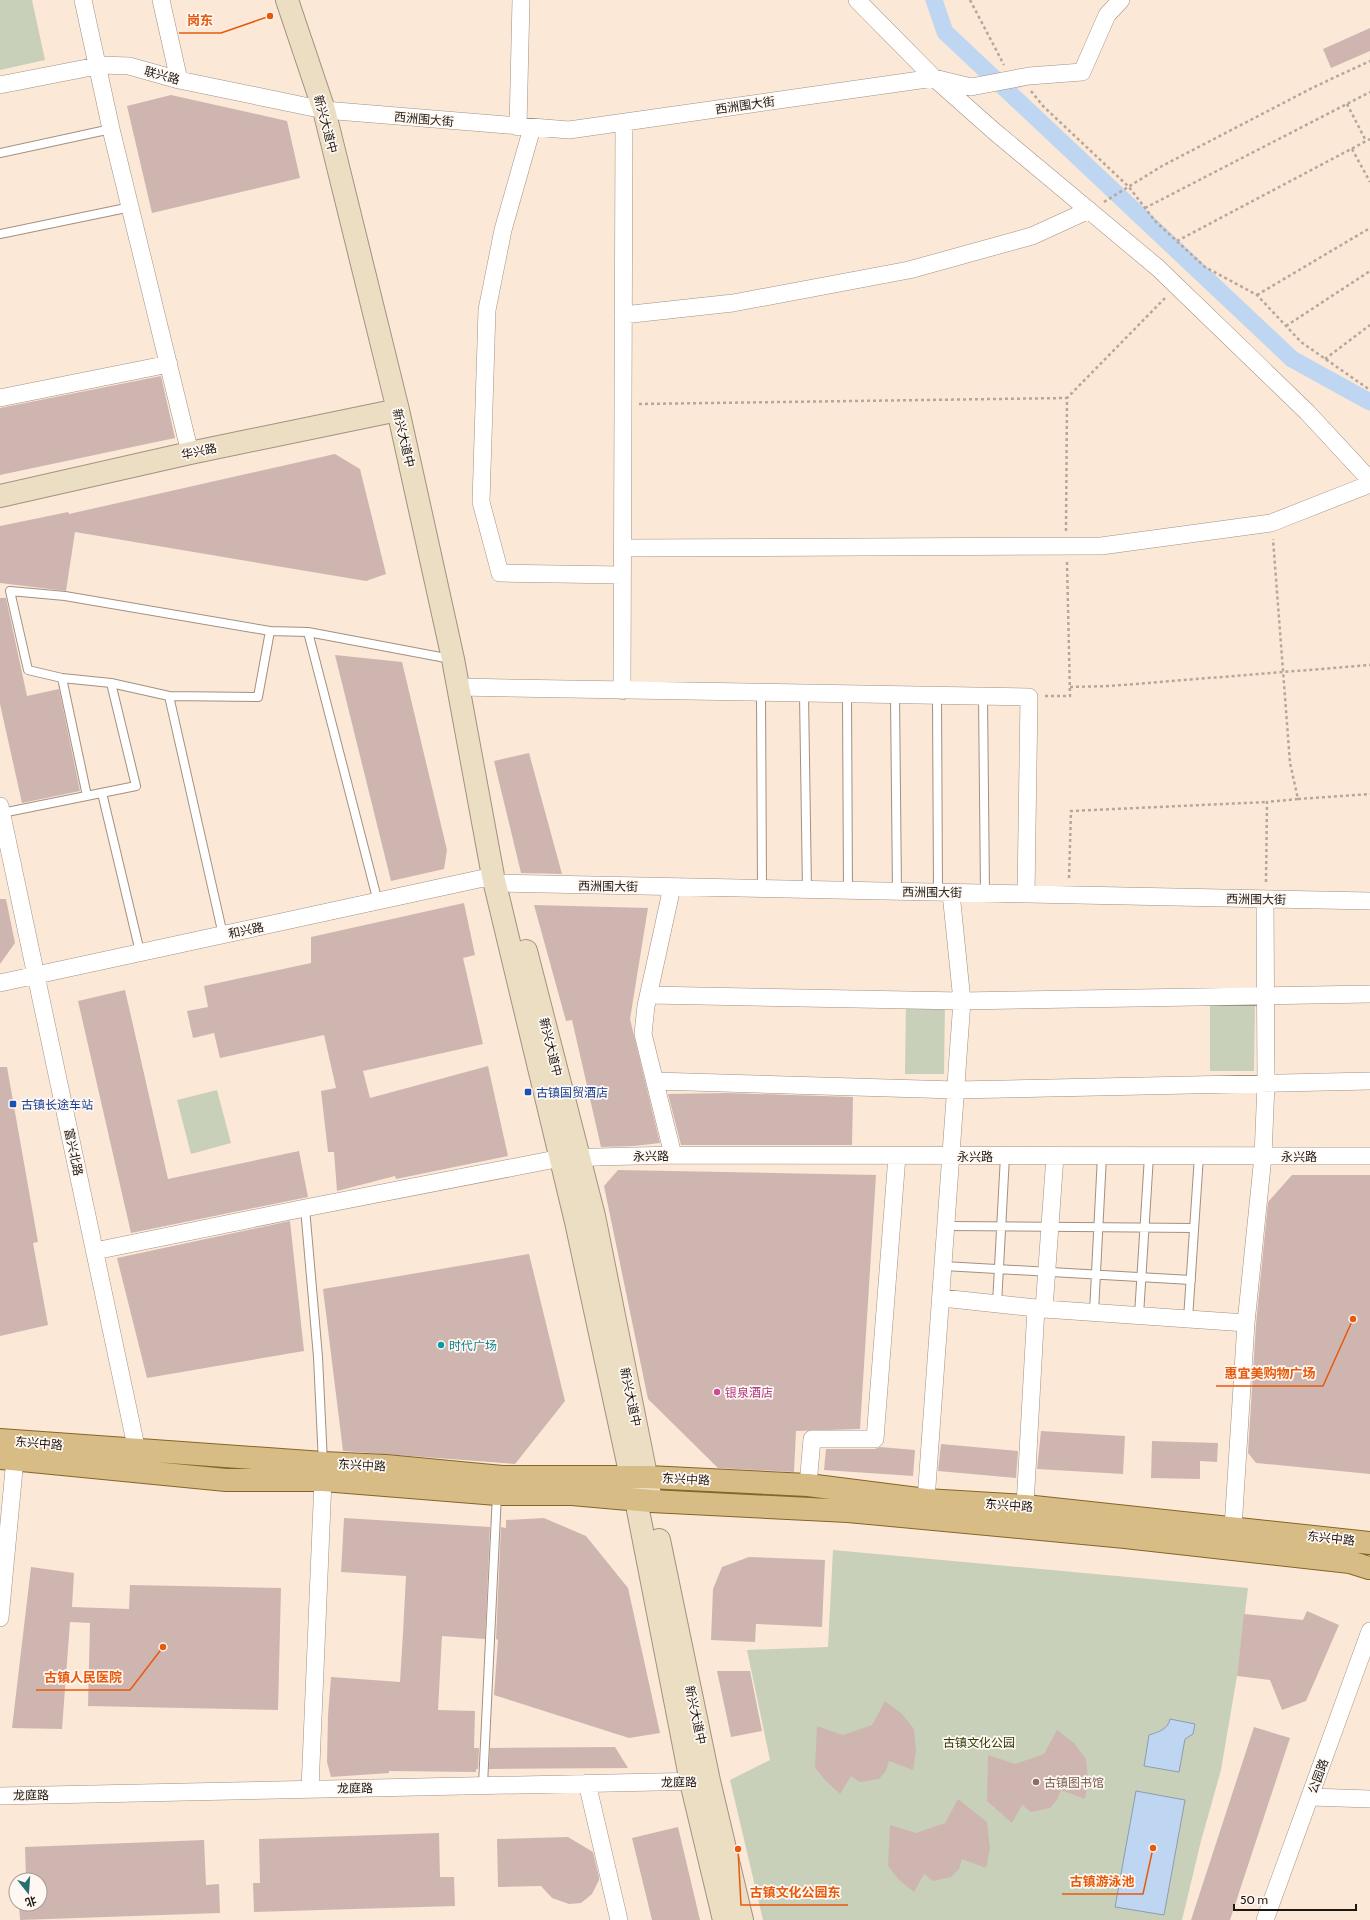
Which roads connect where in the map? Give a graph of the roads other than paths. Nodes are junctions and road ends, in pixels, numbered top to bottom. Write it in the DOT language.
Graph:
graph roads {
  1 [pos="83,0"];
  2 [pos="161,0"];
  3 [pos="287,0"];
  4 [pos="521,0"];
  5 [pos="857,0"];
  6 [pos="1121,0"];
  7 [pos="97,66"];
  8 [pos="934,78"];
  9 [pos="179,80"];
  10 [pos="0,85"];
  11 [pos="324,110"];
  12 [pos="624,123"];
  13 [pos="525,127"];
  14 [pos="111,129"];
  15 [pos="0,153"];
  16 [pos="131,207"];
  17 [pos="1090,210"];
  18 [pos="0,234"];
  19 [pos="623,315"];
  20 [pos="169,364"];
  21 [pos="0,398"];
  22 [pos="398,410"];
  23 [pos="190,452"];
  24 [pos="1370,480"];
  25 [pos="1370,484"];
  26 [pos="0,496"];
  27 [pos="622,548"];
  28 [pos="622,575"];
  29 [pos="270,631"];
  30 [pos="308,632"];
  31 [pos="454,659"];
  32 [pos="62,678"];
  33 [pos="111,683"];
  34 [pos="457,687"];
  35 [pos="622,691"];
  36 [pos="761,693"];
  37 [pos="804,694"];
  38 [pos="847,694"];
  39 [pos="895,695"];
  40 [pos="168,696"];
  41 [pos="937,696"];
  42 [pos="982,696"];
  43 [pos="102,793"];
  44 [pos="87,796"];
  45 [pos="1,810"];
  46 [pos="494,880"];
  47 [pos="672,887"];
  48 [pos="762,889"];
  49 [pos="807,890"];
  50 [pos="848,891"];
  51 [pos="897,892"];
  52 [pos="944,892"];
  53 [pos="984,893"];
  54 [pos="1026,894"];
  55 [pos="1265,899"];
  56 [pos="1370,901"];
  57 [pos="378,902"];
  58 [pos="223,934"];
  59 [pos="140,952"];
  60 [pos="37,975"];
  61 [pos="0,983"];
  62 [pos="1370,994"];
  63 [pos="649,995"];
  64 [pos="1265,997"];
  65 [pos="962,1001"];
  66 [pos="655,1081"];
  67 [pos="1370,1081"];
  68 [pos="1266,1084"];
  69 [pos="956,1090"];
  70 [pos="673,1156"];
  71 [pos="897,1156"];
  72 [pos="951,1156"];
  73 [pos="1004,1156"];
  74 [pos="1055,1156"];
  75 [pos="1102,1156"];
  76 [pos="1149,1156"];
  77 [pos="1199,1156"];
  78 [pos="1263,1156"];
  79 [pos="1370,1156"];
  80 [pos="570,1158"];
  81 [pos="305,1208"];
  82 [pos="947,1226"];
  83 [pos="1001,1227"];
  84 [pos="1050,1227"];
  85 [pos="1099,1227"];
  86 [pos="1144,1228"];
  87 [pos="1194,1228"];
  88 [pos="95,1252"];
  89 [pos="944,1266"];
  90 [pos="999,1269"];
  91 [pos="1047,1272"];
  92 [pos="1096,1274"];
  93 [pos="1141,1277"];
  94 [pos="1191,1280"];
  95 [pos="942,1298"];
  96 [pos="997,1304"];
  97 [pos="1040,1308"];
  98 [pos="1094,1312"];
  99 [pos="1139,1315"];
  100 [pos="1188,1319"];
  101 [pos="1246,1323"];
  102 [pos="0,1440"];
  103 [pos="137,1451"];
  104 [pos="7,1459"];
  105 [pos="323,1472"];
  106 [pos="639,1477"];
  107 [pos="808,1485"];
  108 [pos="497,1494"];
  109 [pos="643,1500"];
  110 [pos="926,1500"];
  111 [pos="1025,1506"];
  112 [pos="1233,1528"];
  113 [pos="1370,1543"];
  114 [pos="1370,1566"];
  115 [pos="0,1618"];
  116 [pos="1370,1631"];
  117 [pos="700,1781"];
  118 [pos="587,1783"];
  119 [pos="482,1785"];
  120 [pos="310,1789"];
  121 [pos="0,1796"];
  122 [pos="1311,1797"];
  123 [pos="1370,1799"];
  124 [pos="619,1920"];
  125 [pos="724,1920"];
  126 [pos="742,1920"];
  127 [pos="1265,1920"];
  1 -- 7 [label="street"];
  2 -- 9 [label="street"];
  3 -- 11 [label="main road, 新兴大道中"];
  4 -- 13 [label="street"];
  5 -- 8 [label="street"];
  6 -- 8 [label="street, 西洲围大街"];
  7 -- 9 [label="street, 联兴路"];
  7 -- 10 [label="street, 联兴路"];
  7 -- 14 [label="street"];
  8 -- 12 [label="street, 西洲围大街"];
  8 -- 17 [label="street"];
  9 -- 11 [label="street, 联兴路"];
  11 -- 13 [label="street, 西洲围大街"];
  11 -- 22 [label="main road, 新兴大道中"];
  12 -- 13 [label="street, 西洲围大街"];
  12 -- 19 [label="street"];
  13 -- 28 [label="street"];
  14 -- 15 [label="lane"];
  14 -- 16 [label="street"];
  16 -- 18 [label="lane"];
  16 -- 20 [label="street"];
  17 -- 19 [label="street"];
  17 -- 24 [label="street"];
  19 -- 27 [label="street"];
  20 -- 21 [label="street"];
  20 -- 23 [label="street"];
  22 -- 23 [label="main road, 华兴路"];
  22 -- 31 [label="main road, 新兴大道中"];
  23 -- 26 [label="main road, 华兴路"];
  25 -- 27 [label="street"];
  27 -- 28 [label="street"];
  28 -- 35 [label="street"];
  29 -- 30 [label="lane"];
  29 -- 32 [label="lane"];
  29 -- 40 [label="lane"];
  30 -- 31 [label="lane"];
  30 -- 57 [label="lane"];
  31 -- 34 [label="main road, 新兴大道中"];
  32 -- 33 [label="lane"];
  32 -- 44 [label="lane"];
  33 -- 40 [label="lane"];
  33 -- 43 [label="lane"];
  34 -- 35 [label="street"];
  34 -- 46 [label="main road, 新兴大道中"];
  35 -- 36 [label="street"];
  36 -- 37 [label="street"];
  36 -- 48 [label="lane"];
  37 -- 38 [label="street"];
  37 -- 49 [label="lane"];
  38 -- 39 [label="street"];
  38 -- 50 [label="lane"];
  39 -- 41 [label="street"];
  39 -- 51 [label="lane"];
  40 -- 58 [label="lane"];
  41 -- 42 [label="street"];
  41 -- 52 [label="lane"];
  42 -- 53 [label="lane"];
  42 -- 54 [label="street"];
  43 -- 44 [label="lane"];
  43 -- 59 [label="lane"];
  44 -- 45 [label="lane"];
  45 -- 60 [label="street, 富兴北路"];
  46 -- 47 [label="street, 西洲围大街"];
  46 -- 57 [label="street, 和兴路"];
  46 -- 80 [label="main road, 新兴大道中"];
  47 -- 48 [label="street, 西洲围大街"];
  47 -- 63 [label="street"];
  48 -- 49 [label="street, 西洲围大街"];
  49 -- 50 [label="street, 西洲围大街"];
  50 -- 51 [label="street, 西洲围大街"];
  51 -- 52 [label="street, 西洲围大街"];
  52 -- 53 [label="street, 西洲围大街"];
  52 -- 65 [label="street"];
  53 -- 54 [label="street, 西洲围大街"];
  54 -- 55 [label="street, 西洲围大街"];
  55 -- 56 [label="street, 西洲围大街"];
  55 -- 64 [label="street"];
  57 -- 58 [label="street, 和兴路"];
  58 -- 59 [label="street, 和兴路"];
  59 -- 60 [label="street, 和兴路"];
  60 -- 61 [label="street, 和兴路"];
  60 -- 88 [label="street, 富兴北路"];
  62 -- 64 [label="street"];
  63 -- 65 [label="street"];
  63 -- 66 [label="street"];
  64 -- 65 [label="street"];
  64 -- 68 [label="street"];
  65 -- 69 [label="street"];
  66 -- 69 [label="street"];
  66 -- 70 [label="street"];
  67 -- 68 [label="street"];
  68 -- 69 [label="street"];
  68 -- 78 [label="street"];
  69 -- 72 [label="street"];
  70 -- 71 [label="street, 永兴路"];
  70 -- 80 [label="street, 永兴路"];
  71 -- 72 [label="street, 永兴路"];
  71 -- 107 [label="street"];
  72 -- 73 [label="street, 永兴路"];
  72 -- 82 [label="street"];
  73 -- 74 [label="street, 永兴路"];
  73 -- 83 [label="lane"];
  74 -- 75 [label="street, 永兴路"];
  74 -- 84 [label="street"];
  75 -- 76 [label="street, 永兴路"];
  75 -- 85 [label="lane"];
  76 -- 77 [label="street, 永兴路"];
  76 -- 86 [label="lane"];
  77 -- 78 [label="street, 永兴路"];
  77 -- 87 [label="lane"];
  78 -- 79 [label="street, 永兴路"];
  78 -- 101 [label="street"];
  80 -- 81 [label="street, 永兴路"];
  80 -- 106 [label="main road, 新兴大道中"];
  81 -- 88 [label="street, 永兴路"];
  81 -- 105 [label="lane"];
  82 -- 83 [label="lane"];
  82 -- 89 [label="street"];
  83 -- 84 [label="lane"];
  83 -- 90 [label="lane"];
  84 -- 85 [label="lane"];
  84 -- 91 [label="street"];
  85 -- 86 [label="lane"];
  85 -- 92 [label="lane"];
  86 -- 87 [label="lane"];
  86 -- 93 [label="lane"];
  87 -- 94 [label="lane"];
  88 -- 103 [label="street, 富兴北路"];
  89 -- 90 [label="lane"];
  89 -- 95 [label="street"];
  90 -- 91 [label="lane"];
  90 -- 96 [label="lane"];
  91 -- 92 [label="lane"];
  91 -- 97 [label="street"];
  92 -- 93 [label="lane"];
  92 -- 98 [label="lane"];
  93 -- 94 [label="lane"];
  93 -- 99 [label="lane"];
  94 -- 100 [label="lane"];
  95 -- 96 [label="street"];
  95 -- 110 [label="street"];
  96 -- 97 [label="street"];
  97 -- 98 [label="street"];
  97 -- 111 [label="street"];
  98 -- 99 [label="street"];
  99 -- 100 [label="street"];
  100 -- 101 [label="street"];
  101 -- 112 [label="street"];
  102 -- 103 [label="main road, 东兴中路"];
  103 -- 105 [label="main road, 东兴中路"];
  104 -- 105 [label="main road, 东兴中路"];
  104 -- 115 [label="street"];
  105 -- 106 [label="main road, 东兴中路"];
  105 -- 108 [label="main road, 东兴中路"];
  105 -- 120 [label="street"];
  106 -- 107 [label="main road, 东兴中路"];
  106 -- 109 [label="main road, 新兴大道中"];
  107 -- 110 [label="main road, 东兴中路"];
  108 -- 109 [label="main road, 东兴中路"];
  108 -- 119 [label="lane"];
  109 -- 114 [label="main road, 东兴中路"];
  109 -- 117 [label="main road, 新兴大道中"];
  110 -- 111 [label="main road, 东兴中路"];
  111 -- 112 [label="main road, 东兴中路"];
  112 -- 113 [label="main road, 东兴中路"];
  116 -- 122 [label="street, 公园路"];
  117 -- 118 [label="street, 龙庭路"];
  117 -- 125 [label="main road, 新兴大道中"];
  117 -- 126 [label="main road, 新兴大道中"];
  118 -- 119 [label="street, 龙庭路"];
  118 -- 124 [label="street"];
  119 -- 120 [label="street, 龙庭路"];
  120 -- 121 [label="street, 龙庭路"];
  122 -- 123 [label="street"];
  122 -- 127 [label="street, 公园路"];
}
